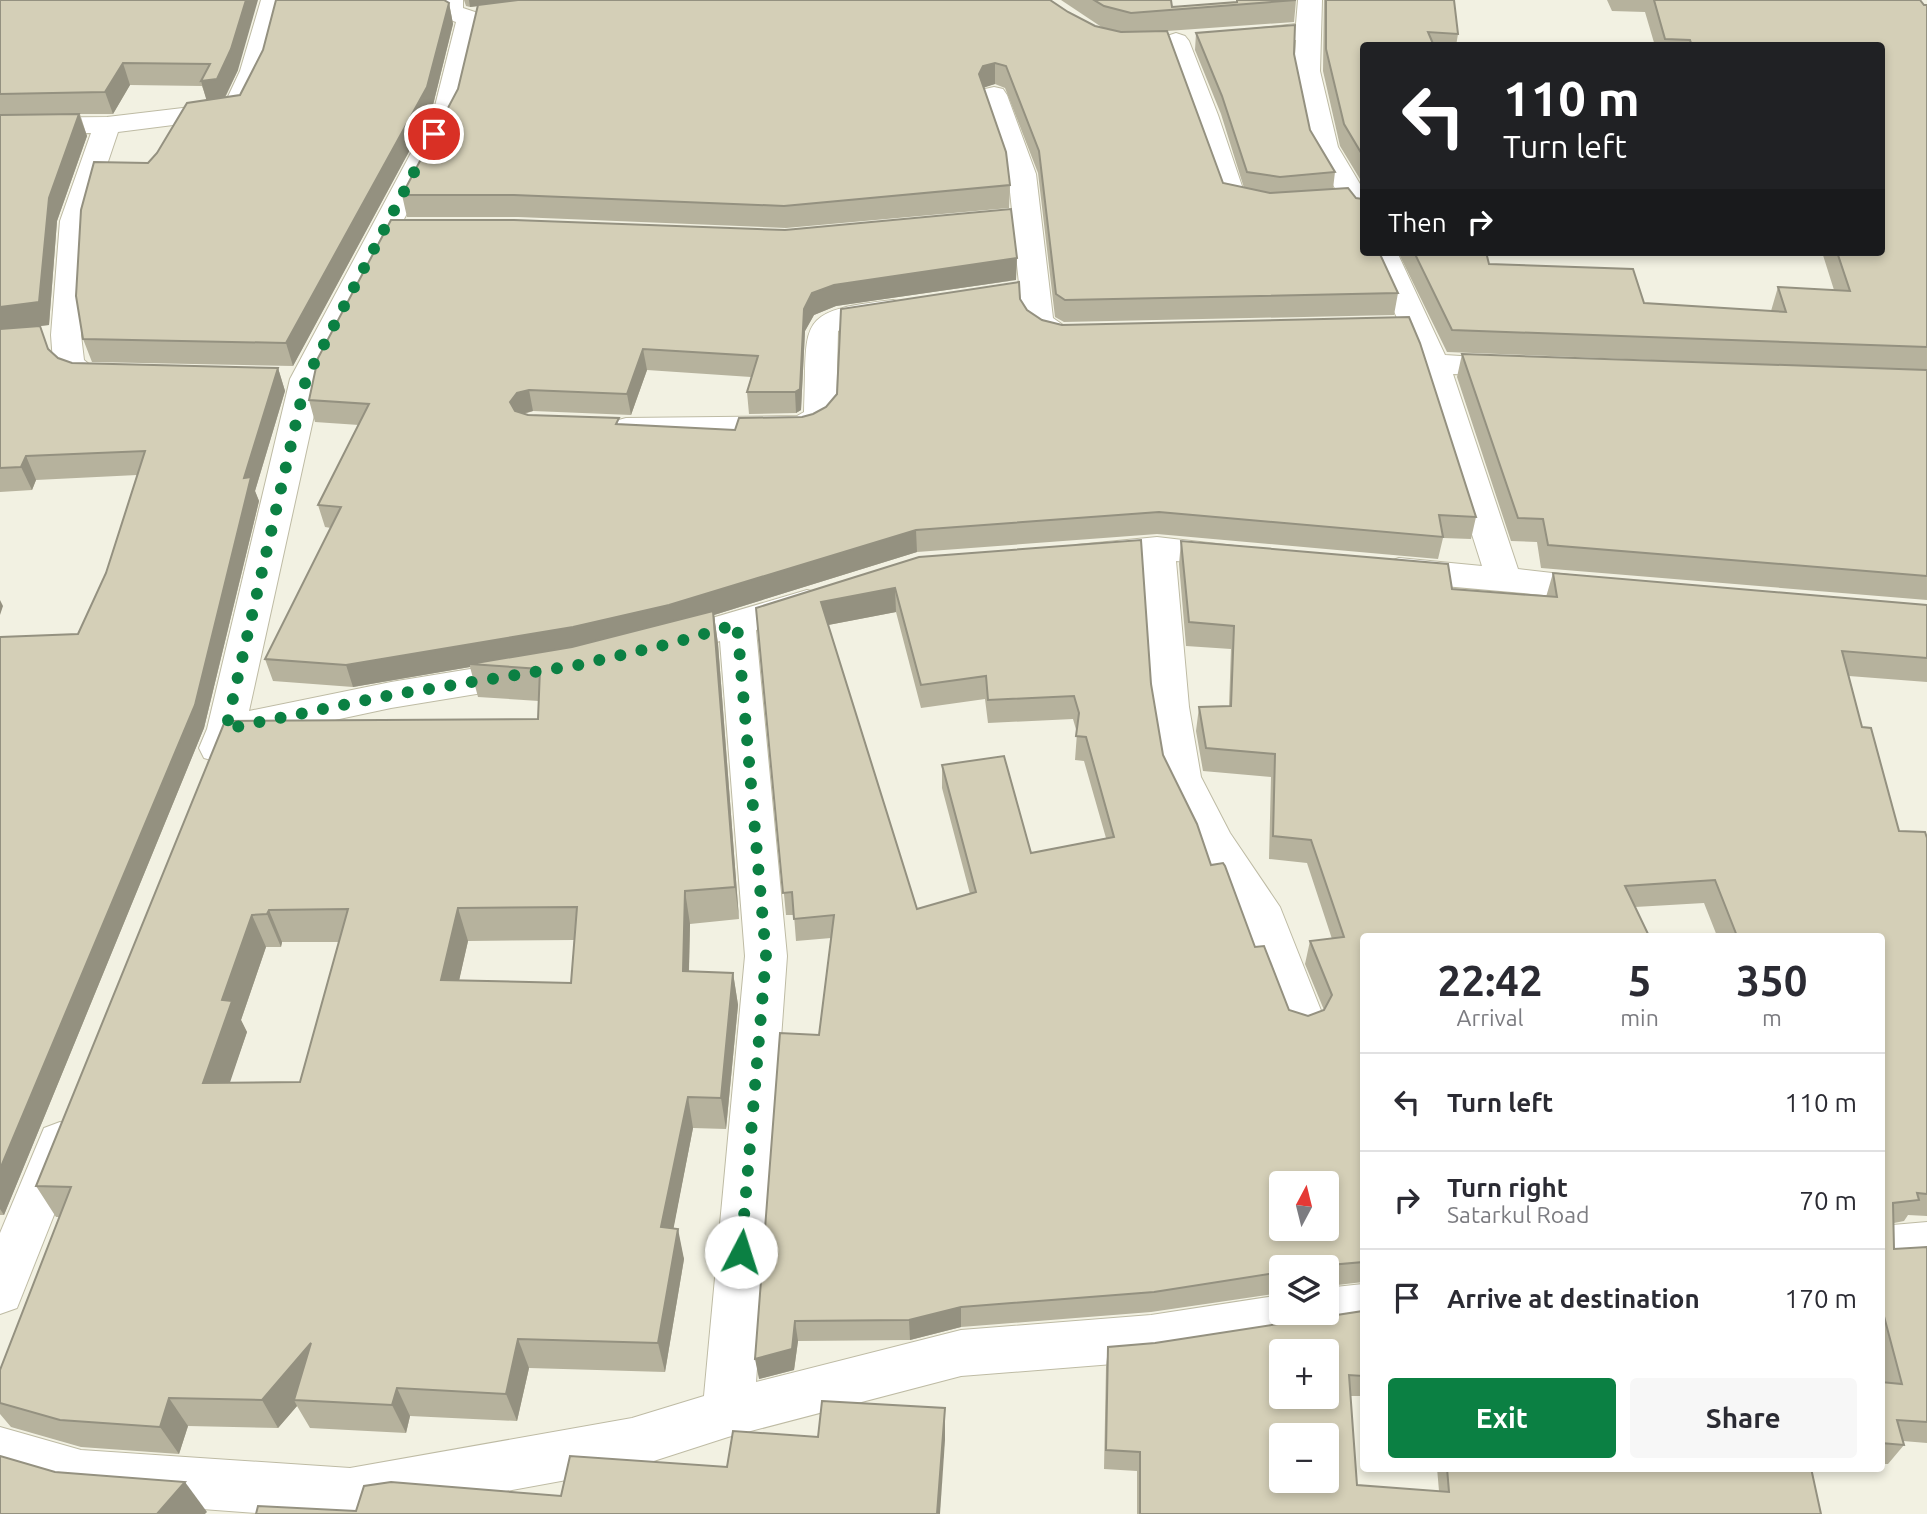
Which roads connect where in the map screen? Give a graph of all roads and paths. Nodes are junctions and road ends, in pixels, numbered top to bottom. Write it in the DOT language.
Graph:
graph roads {
  1 [pos="273,0"];
  2 [pos="1310,0"];
  3 [pos="471,11"];
  4 [pos="1310,31"];
  5 [pos="994,95"];
  6 [pos="107,125"];
  7 [pos="0,127"];
  8 [pos="1295,203"];
  9 [pos="1351,204"];
  10 [pos="1026,217"];
  11 [pos="933,226"];
  12 [pos="1383,256"];
  13 [pos="928,304"];
  14 [pos="1102,336"];
  15 [pos="1434,364"];
  16 [pos="1544,368"];
  17 [pos="143,377"];
  18 [pos="597,427"];
  19 [pos="1157,548"];
  20 [pos="1050,556"];
  21 [pos="1268,558"];
  22 [pos="1366,567"];
  23 [pos="1504,580"];
  24 [pos="1627,590"];
  25 [pos="840,592"];
  26 [pos="737,624"];
  27 [pos="640,651"];
  28 [pos="552,669"];
  29 [pos="226,729"];
  30 [pos="205,780"];
  31 [pos="1303,1018"];
  32 [pos="72,1113"];
  33 [pos="1927,1243"];
  34 [pos="1885,1247"];
  35 [pos="0,1292"];
  36 [pos="1360,1306"];
  37 [pos="1339,1309"];
  38 [pos="1269,1320"];
  39 [pos="728,1413"];
  40 [pos="0,1452"];
  1 -- 6 [label="street"];
  2 -- 4 [label="street"];
  3 -- 29 [label="street"];
  4 -- 8 [label="street"];
  4 -- 9 [label="street"];
  5 -- 10 [label="street"];
  6 -- 7 [label="street"];
  6 -- 17 [label="street"];
  10 -- 11 [label="street"];
  10 -- 14 [label="street"];
  12 -- 15 [label="street"];
  13 -- 18 [label="street"];
  15 -- 16 [label="street"];
  15 -- 23 [label="street"];
  19 -- 20 [label="street"];
  19 -- 21 [label="street"];
  19 -- 31 [label="street"];
  22 -- 23 [label="street"];
  23 -- 24 [label="street"];
  25 -- 26 [label="street"];
  26 -- 27 [label="street"];
  26 -- 39 [label="street"];
  28 -- 29 [label="street"];
  29 -- 30 [label="street"];
  32 -- 35 [label="street"];
  33 -- 34 [label="street"];
  36 -- 37 [label="street"];
  38 -- 39 [label="street"];
  39 -- 40 [label="street"];
}
